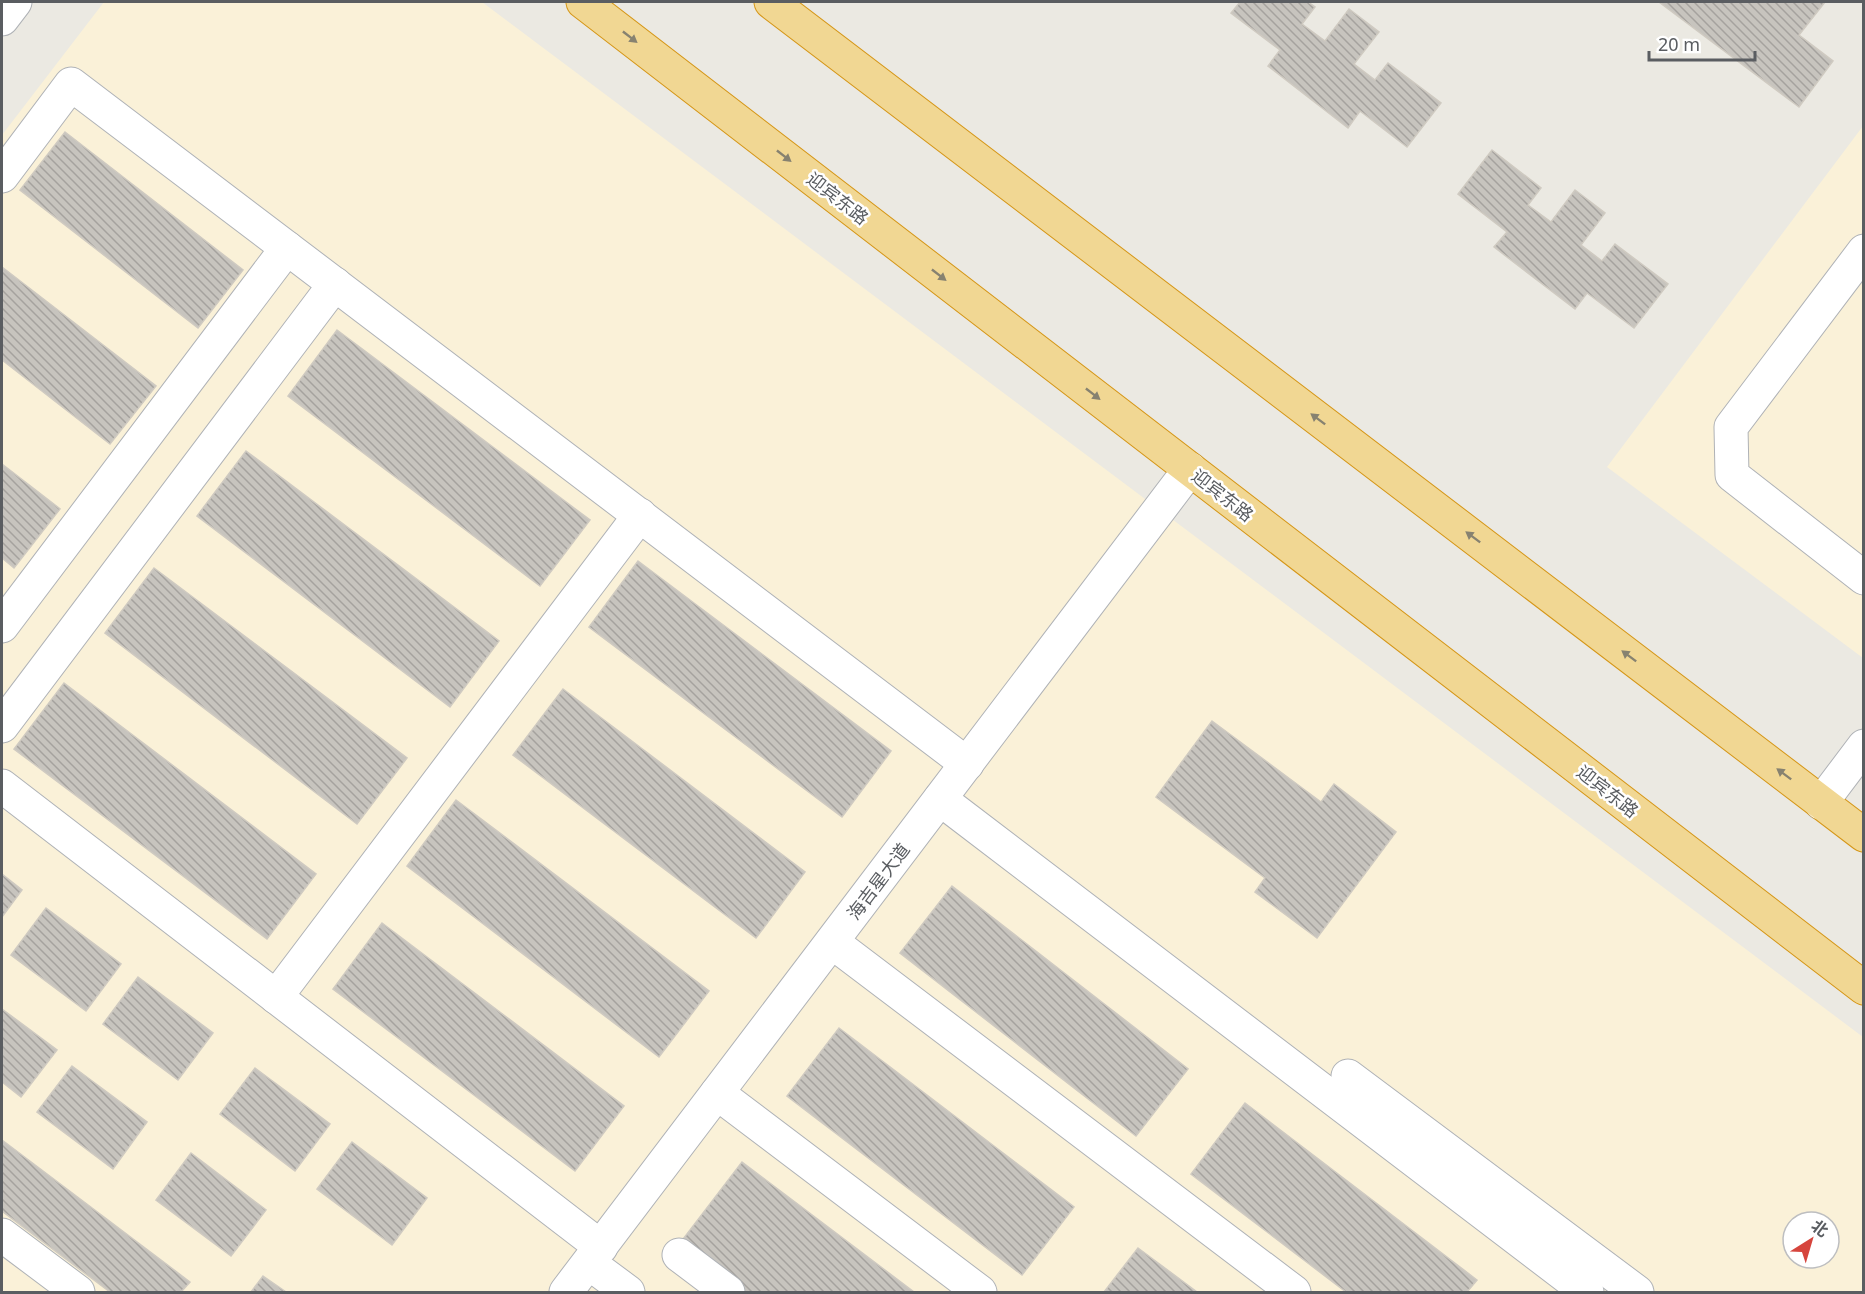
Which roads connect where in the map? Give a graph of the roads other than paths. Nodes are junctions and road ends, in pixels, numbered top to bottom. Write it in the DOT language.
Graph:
graph roads {
  1 [pos="15,2"];
  2 [pos="583,2"];
  3 [pos="771,2"];
  4 [pos="2,20"];
  5 [pos="2,176"];
  6 [pos="287,248"];
  7 [pos="1862,256"];
  8 [pos="335,284"];
  9 [pos="1190,469"];
  10 [pos="640,515"];
  11 [pos="1863,578"];
  12 [pos="2,626"];
  13 [pos="2,726"];
  14 [pos="1863,746"];
  15 [pos="967,764"];
  16 [pos="2,786"];
  17 [pos="940,799"];
  18 [pos="1821,802"];
  19 [pos="1863,835"];
  20 [pos="832,942"];
  21 [pos="1863,988"];
  22 [pos="276,997"];
  23 [pos="1348,1076"];
  24 [pos="717,1093"];
  25 [pos="2,1235"];
  26 [pos="595,1255"];
  27 [pos="679,1255"];
  28 [pos="78,1293"];
  29 [pos="566,1293"];
  30 [pos="628,1293"];
  31 [pos="728,1293"];
  32 [pos="980,1293"];
  33 [pos="1293,1293"];
  34 [pos="1587,1293"];
  35 [pos="1637,1293"];
  1 -- 4 [label="street"];
  2 -- 9 [label="highway, 迎宾东路, one-way"];
  18 -- 3 [label="highway, one-way"];
  5 -- 6 [label="street"];
  6 -- 8 [label="street"];
  6 -- 12 [label="street"];
  7 -- 11 [label="street"];
  8 -- 10 [label="street"];
  8 -- 13 [label="street"];
  9 -- 15 [label="street, 海吉星大道"];
  9 -- 21 [label="highway, 迎宾东路"];
  10 -- 15 [label="street"];
  10 -- 22 [label="street"];
  14 -- 18 [label="street"];
  15 -- 17 [label="street, 海吉星大道"];
  16 -- 22 [label="street"];
  17 -- 20 [label="street, 海吉星大道"];
  17 -- 34 [label="street"];
  18 -- 19 [label="highway"];
  20 -- 24 [label="street, 海吉星大道"];
  20 -- 33 [label="street"];
  22 -- 26 [label="street"];
  23 -- 35 [label="street"];
  24 -- 26 [label="street, 海吉星大道"];
  24 -- 32 [label="street"];
  25 -- 28 [label="street"];
  26 -- 29 [label="street, 海吉星大道"];
  26 -- 30 [label="street"];
  27 -- 31 [label="street"];
}
